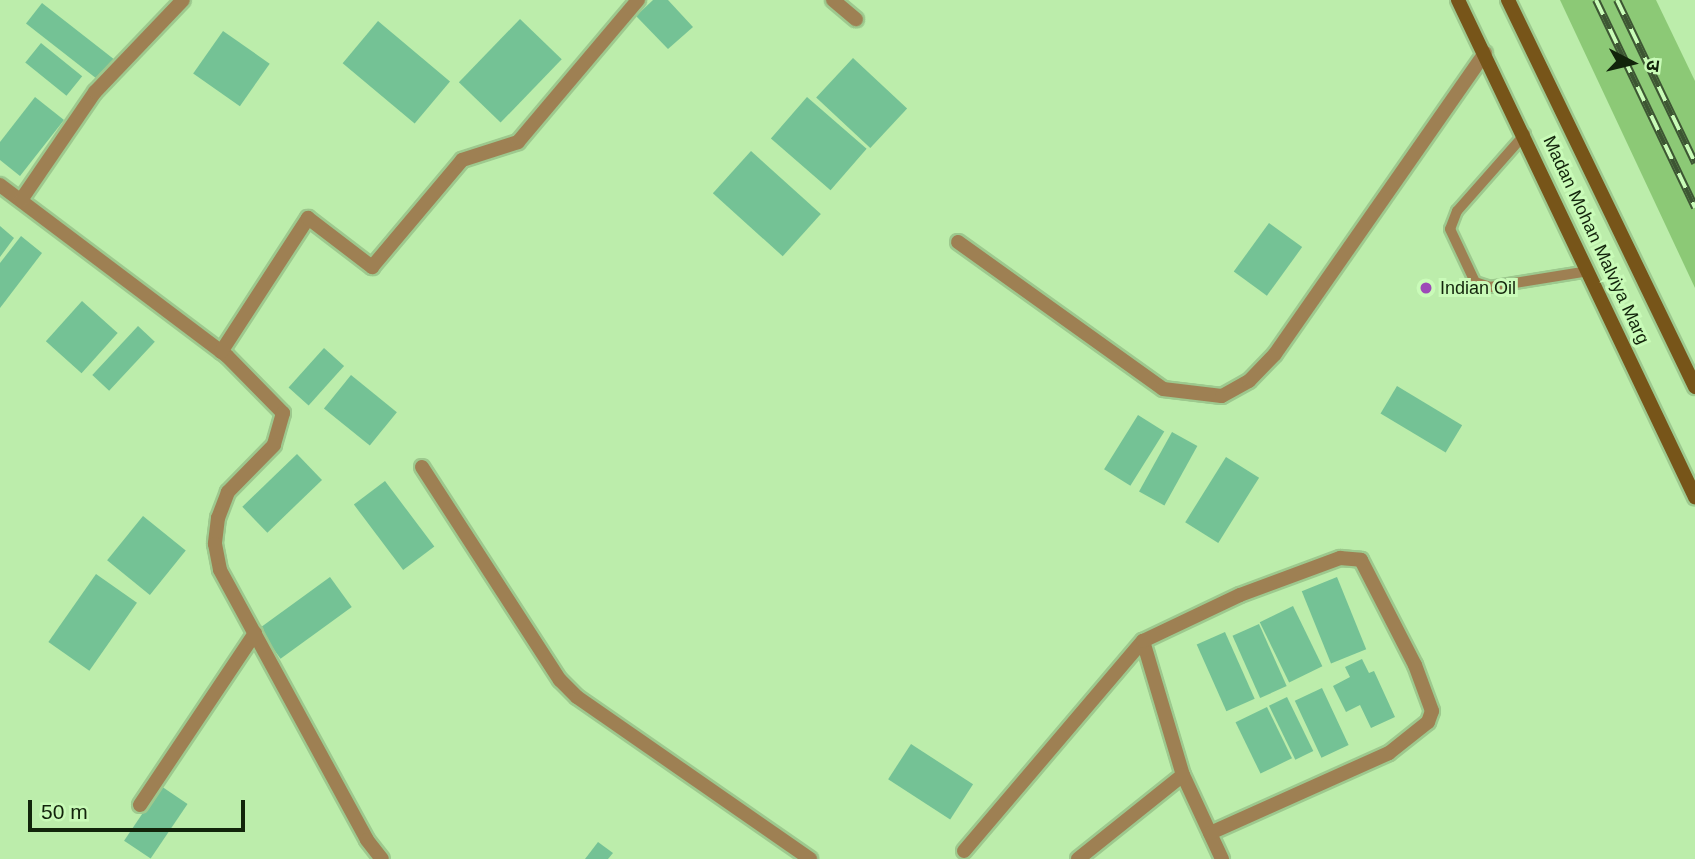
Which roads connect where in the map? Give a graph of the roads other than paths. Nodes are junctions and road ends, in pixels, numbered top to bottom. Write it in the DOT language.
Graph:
graph roads {
  1 [pos="183,0"];
  2 [pos="638,0"];
  3 [pos="833,0"];
  4 [pos="1458,0"];
  5 [pos="1508,0"];
  6 [pos="856,19"];
  7 [pos="1485,53"];
  8 [pos="1525,134"];
  9 [pos="0,185"];
  10 [pos="21,200"];
  11 [pos="958,242"];
  12 [pos="1589,271"];
  13 [pos="221,352"];
  14 [pos="1695,387"];
  15 [pos="422,467"];
  16 [pos="1695,497"];
  17 [pos="255,633"];
  18 [pos="1143,641"];
  19 [pos="1183,775"];
  20 [pos="140,805"];
  21 [pos="1210,833"];
  22 [pos="964,851"];
  23 [pos="382,859"];
  24 [pos="810,859"];
  25 [pos="1078,859"];
  26 [pos="1222,859"];
  1 -- 10 [label="street"];
  2 -- 13 [label="street"];
  3 -- 6 [label="street"];
  4 -- 7 [label="main road, Madan Mohan Malviya Marg"];
  5 -- 14 [label="main road, Madan Mohan Malviya Marg"];
  7 -- 8 [label="main road, Madan Mohan Malviya Marg"];
  7 -- 11 [label="street"];
  8 -- 12 [label="main road, Madan Mohan Malviya Marg"];
  8 -- 12 [label="lane"];
  9 -- 10 [label="street"];
  10 -- 13 [label="street"];
  12 -- 16 [label="main road, Madan Mohan Malviya Marg"];
  13 -- 17 [label="street"];
  15 -- 24 [label="street"];
  17 -- 20 [label="street"];
  17 -- 23 [label="street"];
  18 -- 19 [label="street"];
  18 -- 21 [label="street"];
  18 -- 22 [label="street"];
  19 -- 21 [label="street"];
  19 -- 25 [label="street"];
  21 -- 26 [label="street"];
}
